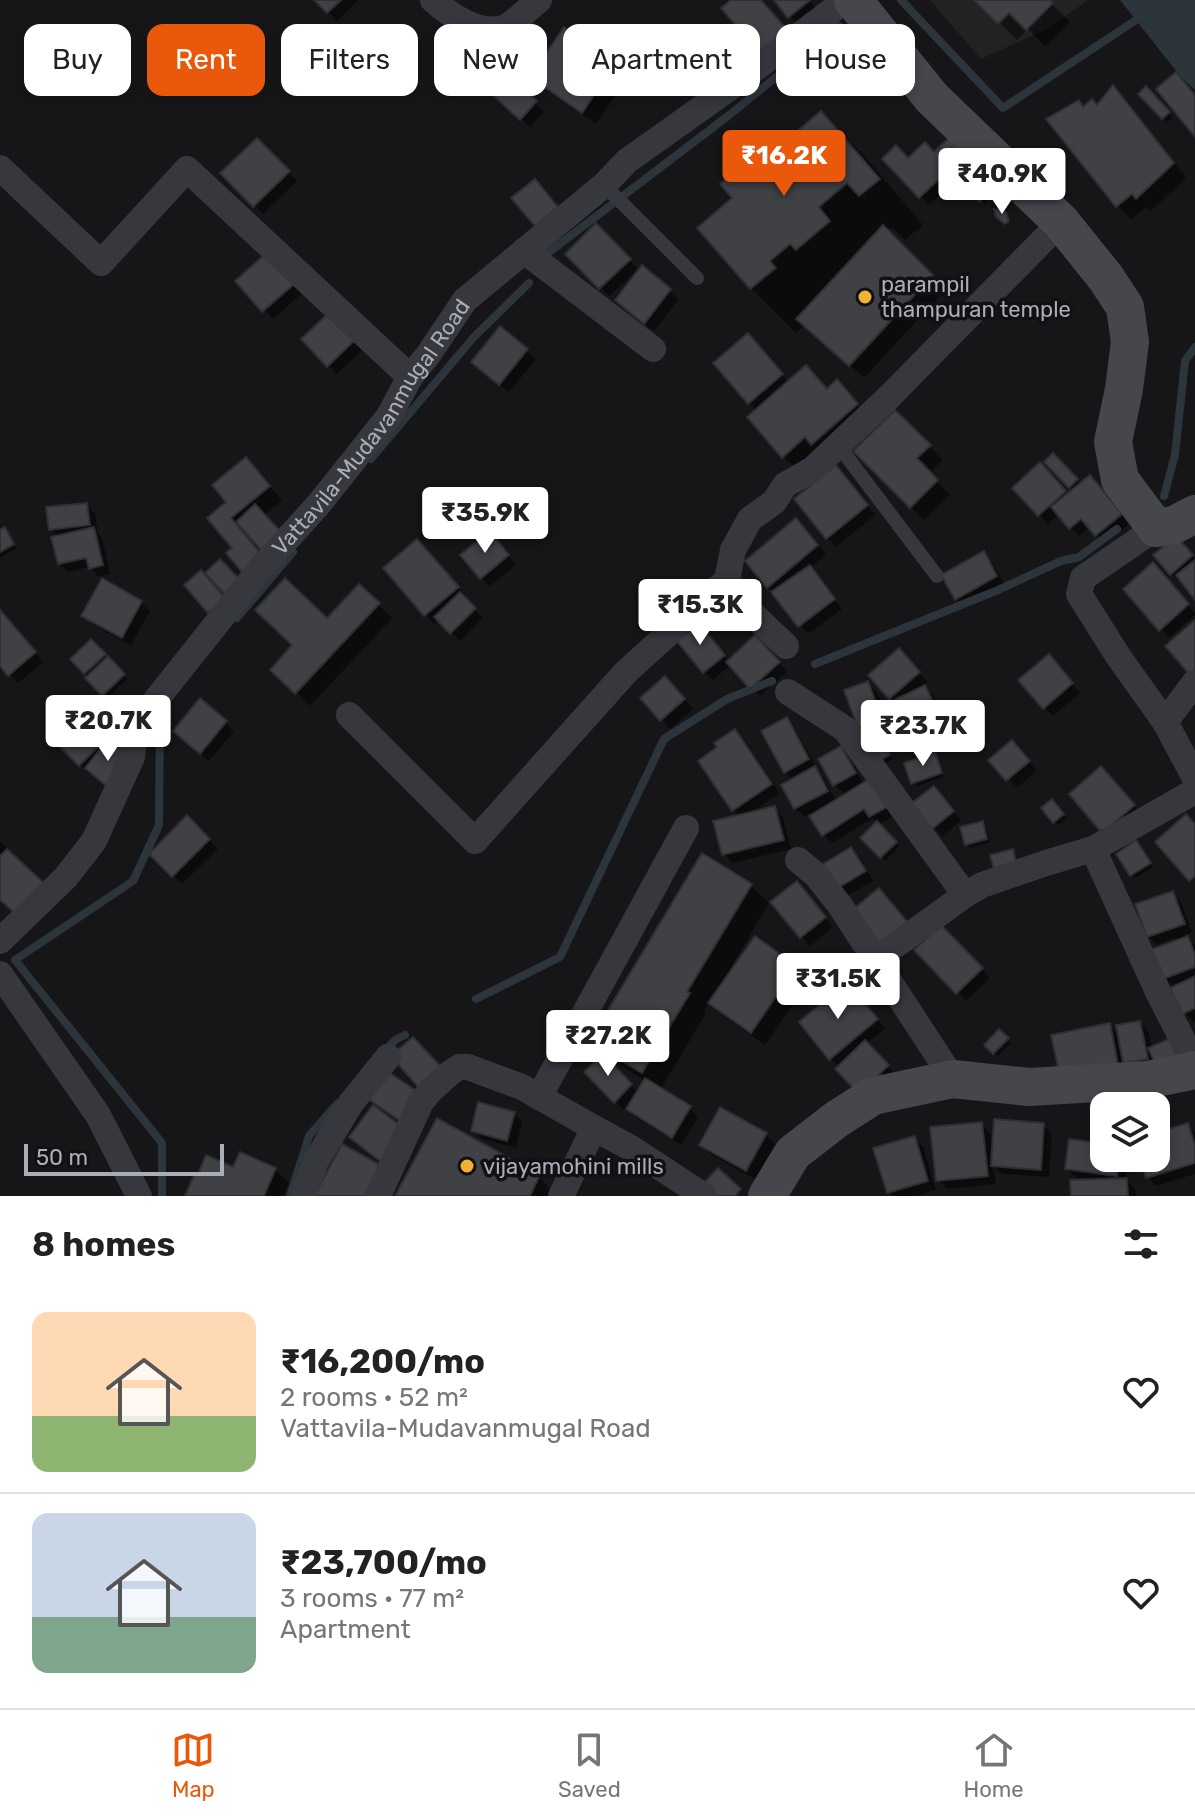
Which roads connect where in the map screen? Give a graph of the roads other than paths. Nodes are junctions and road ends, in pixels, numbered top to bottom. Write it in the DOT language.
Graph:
graph roads {
  1 [pos="433,0"];
  2 [pos="539,0"];
  3 [pos="846,0"];
  4 [pos="853,0"];
  5 [pos="0,168"];
  6 [pos="604,185"];
  7 [pos="1061,222"];
  8 [pos="524,251"];
  9 [pos="697,278"];
  10 [pos="653,349"];
  11 [pos="410,377"];
  12 [pos="838,445"];
  13 [pos="1195,514"];
  14 [pos="1156,528"];
  15 [pos="937,576"];
  16 [pos="727,580"];
  17 [pos="786,646"];
  18 [pos="1195,682"];
  19 [pos="788,692"];
  20 [pos="349,715"];
  21 [pos="1165,722"];
  22 [pos="1195,778"];
  23 [pos="1195,791"];
  24 [pos="686,828"];
  25 [pos="1093,849"];
  26 [pos="798,860"];
  27 [pos="965,895"];
  28 [pos="0,941"];
  29 [pos="875,960"];
  30 [pos="0,974"];
  31 [pos="388,1057"];
  32 [pos="1195,1067"];
  33 [pos="953,1079"];
  34 [pos="539,1097"];
  35 [pos="594,1128"];
  36 [pos="139,1196"];
  37 [pos="303,1196"];
  38 [pos="378,1196"];
  39 [pos="561,1196"];
  40 [pos="704,1196"];
  41 [pos="767,1196"];
  1 -- 2 [label="street"];
  3 -- 6 [label="street, Vattavila-Mudavanmugal Road"];
  4 -- 7 [label="street"];
  5 -- 11 [label="street"];
  6 -- 8 [label="street, Vattavila-Mudavanmugal Road"];
  6 -- 9 [label="lane"];
  7 -- 12 [label="street"];
  7 -- 14 [label="street"];
  8 -- 10 [label="street"];
  8 -- 11 [label="street, Vattavila-Mudavanmugal Road"];
  11 -- 28 [label="street, Vattavila-Mudavanmugal Road"];
  12 -- 15 [label="lane"];
  12 -- 16 [label="street"];
  13 -- 14 [label="street"];
  14 -- 21 [label="street"];
  16 -- 17 [label="street"];
  16 -- 20 [label="street"];
  18 -- 21 [label="street"];
  19 -- 27 [label="street"];
  21 -- 22 [label="street"];
  23 -- 25 [label="street"];
  24 -- 34 [label="street"];
  25 -- 27 [label="street"];
  25 -- 32 [label="street"];
  26 -- 29 [label="street"];
  27 -- 29 [label="street"];
  29 -- 33 [label="street"];
  30 -- 36 [label="street"];
  31 -- 37 [label="street"];
  32 -- 33 [label="street"];
  33 -- 41 [label="street"];
  34 -- 35 [label="street"];
  34 -- 38 [label="street"];
  35 -- 39 [label="street"];
  35 -- 40 [label="street"];
}
